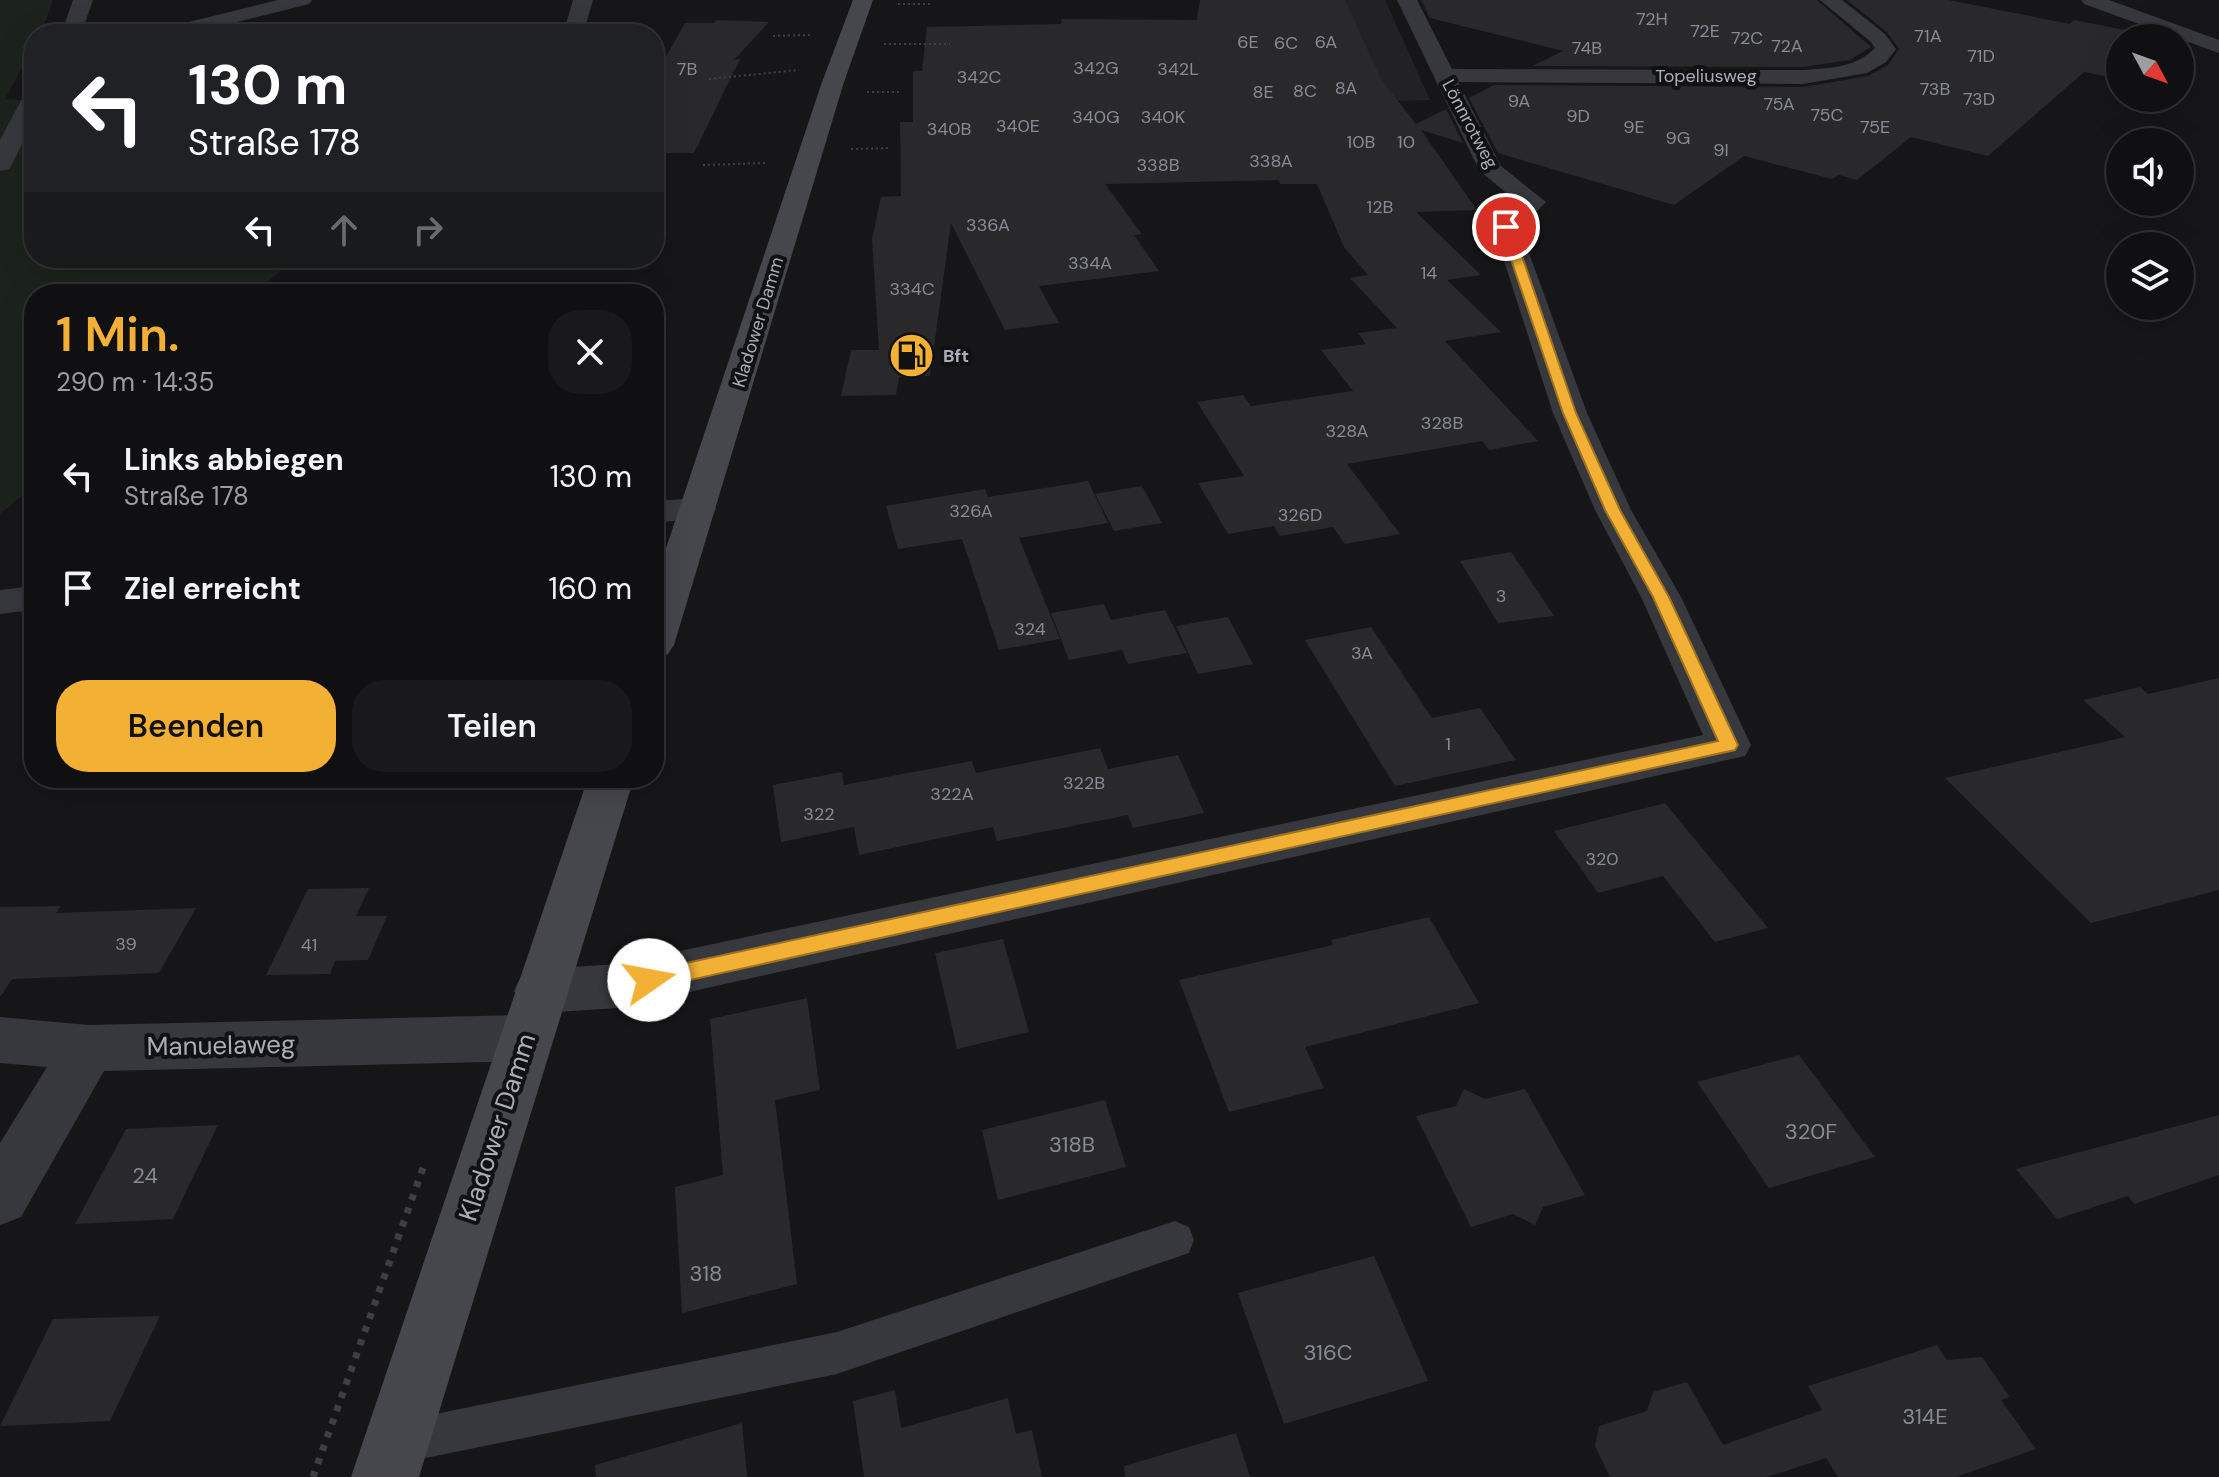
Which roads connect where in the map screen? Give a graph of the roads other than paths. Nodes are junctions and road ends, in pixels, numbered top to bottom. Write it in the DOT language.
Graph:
graph roads {
  1 [pos="83,0"];
  2 [pos="302,0"];
  3 [pos="583,0"];
  4 [pos="1407,0"];
  5 [pos="1830,0"];
  6 [pos="2091,0"];
  7 [pos="874,2"];
  8 [pos="75,24"];
  9 [pos="204,24"];
  10 [pos="576,24"];
  11 [pos="2219,47"];
  12 [pos="1443,75"];
  13 [pos="24,117"];
  14 [pos="0,164"];
  15 [pos="1506,227"];
  16 [pos="698,509"];
  17 [pos="664,511"];
  18 [pos="24,599"];
  19 [pos="0,602"];
  20 [pos="664,614"];
  21 [pos="608,788"];
  22 [pos="533,1015"];
  23 [pos="0,1040"];
  24 [pos="88,1048"];
  25 [pos="0,1197"];
  26 [pos="1175,1240"];
  27 [pos="390,1460"];
  1 -- 8 [label="street"];
  2 -- 9 [label="street"];
  3 -- 10 [label="street"];
  4 -- 12 [label="street, Lönnrotweg"];
  5 -- 12 [label="street, Topeliusweg"];
  6 -- 11 [label="street"];
  7 -- 16 [label="main road, Kladower Damm"];
  12 -- 15 [label="street, Lönnrotweg"];
  13 -- 14 [label="street"];
  15 -- 22 [label="street, Manuelaweg"];
  16 -- 17 [label="street"];
  16 -- 20 [label="main road, Kladower Damm"];
  18 -- 19 [label="street"];
  21 -- 22 [label="main road, Kladower Damm"];
  22 -- 24 [label="street, Manuelaweg"];
  22 -- 27 [label="main road, Kladower Damm"];
  23 -- 24 [label="street, Manuelaweg"];
  24 -- 25 [label="street"];
  26 -- 27 [label="lane"];
}
